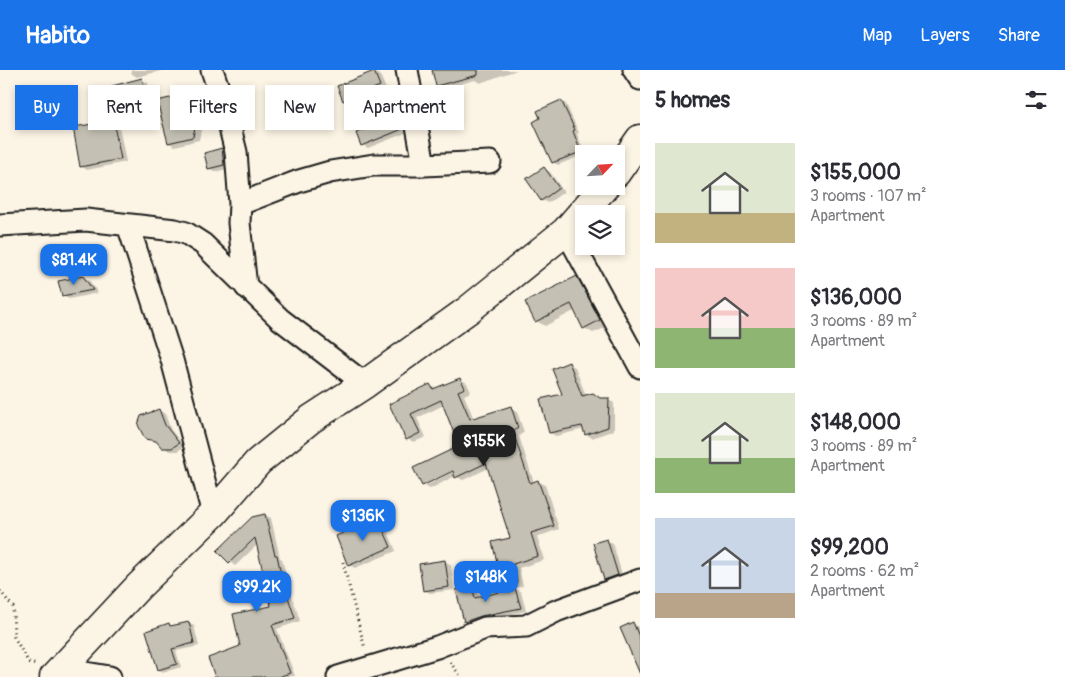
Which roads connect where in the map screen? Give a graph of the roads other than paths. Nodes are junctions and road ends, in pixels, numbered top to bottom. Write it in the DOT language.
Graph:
graph roads {
  1 [pos="212,70"];
  2 [pos="407,70"];
  3 [pos="634,70"];
  4 [pos="640,79"];
  5 [pos="640,139"];
  6 [pos="625,160"];
  7 [pos="490,162"];
  8 [pos="424,165"];
  9 [pos="598,195"];
  10 [pos="240,204"];
  11 [pos="0,225"];
  12 [pos="128,225"];
  13 [pos="566,231"];
  14 [pos="246,287"];
  15 [pos="640,367"];
  16 [pos="364,384"];
  17 [pos="213,514"];
  18 [pos="640,580"];
  19 [pos="58,673"];
  20 [pos="110,677"];
  21 [pos="338,677"];
  1 -- 10 [label="street"];
  2 -- 8 [label="street"];
  3 -- 4 [label="street"];
  5 -- 6 [label="street"];
  7 -- 8 [label="street"];
  8 -- 10 [label="street"];
  9 -- 13 [label="street"];
  10 -- 14 [label="street"];
  11 -- 12 [label="street"];
  12 -- 14 [label="street"];
  12 -- 17 [label="street"];
  13 -- 15 [label="street"];
  13 -- 16 [label="street"];
  14 -- 16 [label="street"];
  16 -- 17 [label="street"];
  17 -- 19 [label="street"];
  18 -- 21 [label="street"];
  19 -- 20 [label="street"];
}
